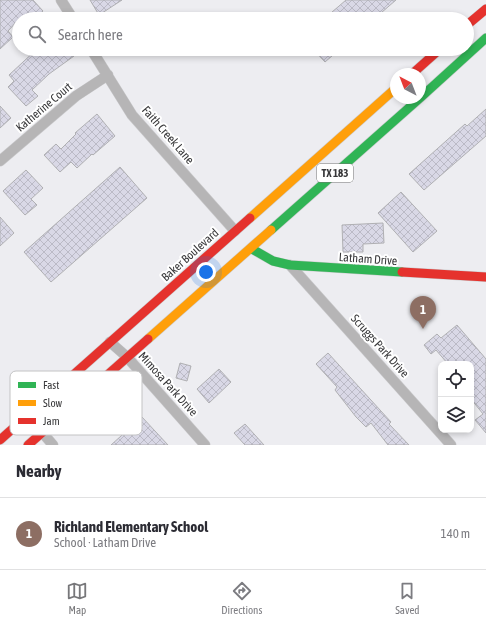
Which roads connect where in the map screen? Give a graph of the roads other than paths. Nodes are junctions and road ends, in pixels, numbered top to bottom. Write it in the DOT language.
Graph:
graph roads {
  1 [pos="61,0"];
  2 [pos="486,9"];
  3 [pos="69,12"];
  4 [pos="474,19"];
  5 [pos="486,38"];
  6 [pos="474,49"];
  7 [pos="96,56"];
  8 [pos="432,56"];
  9 [pos="466,56"];
  10 [pos="419,68"];
  11 [pos="108,75"];
  12 [pos="390,93"];
  13 [pos="426,93"];
  14 [pos="413,104"];
  15 [pos="0,161"];
  16 [pos="235,231"];
  17 [pos="252,249"];
  18 [pos="290,265"];
  19 [pos="486,277"];
  20 [pos="110,342"];
  21 [pos="128,358"];
  22 [pos="78,371"];
  23 [pos="113,371"];
  24 [pos="140,371"];
  25 [pos="142,374"];
  26 [pos="10,431"];
  27 [pos="40,435"];
  28 [pos="44,435"];
  29 [pos="0,440"];
  30 [pos="28,445"];
  31 [pos="53,445"];
  32 [pos="205,445"];
  33 [pos="451,445"];
  1 -- 3 [label="street"];
  2 -- 4 [label="main road"];
  5 -- 6 [label="main road, TX 183"];
  7 -- 11 [label="street, Faith Creek Lane"];
  8 -- 10 [label="main road"];
  9 -- 13 [label="main road, TX 183"];
  11 -- 15 [label="street, Katherine Court"];
  11 -- 16 [label="street, Faith Creek Lane"];
  12 -- 16 [label="main road, Baker Boulevard / TX 183"];
  14 -- 17 [label="main road, TX 183"];
  16 -- 17 [label="main road, Latham Drive"];
  16 -- 20 [label="main road, Baker Boulevard / TX 183"];
  17 -- 18 [label="main road, Latham Drive"];
  17 -- 21 [label="main road, TX 183"];
  18 -- 19 [label="main road, Latham Drive"];
  18 -- 33 [label="street, Scruggs Park Drive"];
  20 -- 21 [label="street, Mimosa Park Drive"];
  20 -- 22 [label="main road, Baker Boulevard / TX 183"];
  21 -- 23 [label="main road, TX 183"];
  21 -- 24 [label="street, Mimosa Park Drive"];
  25 -- 32 [label="street, Mimosa Park Drive"];
  26 -- 29 [label="main road, Baker Boulevard / TX 183"];
  27 -- 30 [label="main road, TX 183"];
  28 -- 31 [label="street"];
}
